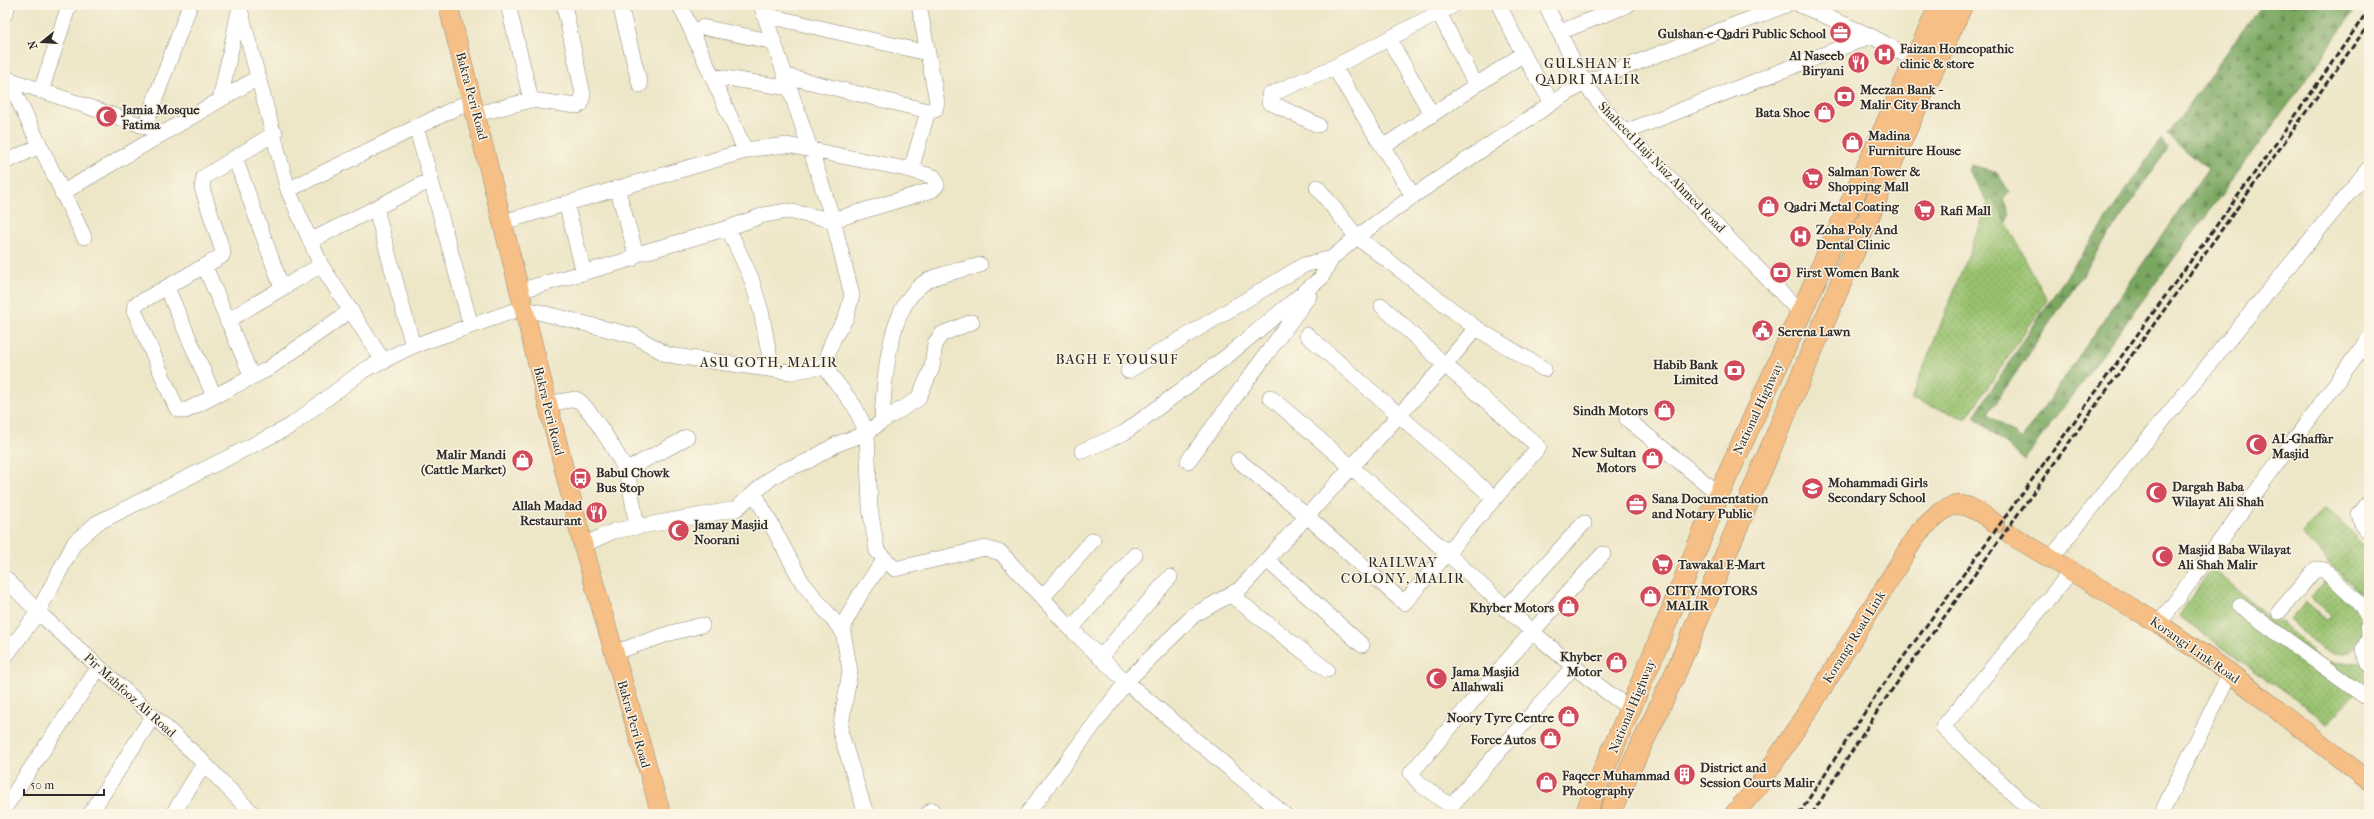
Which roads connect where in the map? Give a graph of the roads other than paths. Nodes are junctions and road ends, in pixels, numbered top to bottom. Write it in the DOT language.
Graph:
graph roads {
  1 [pos="8,5"];
  2 [pos="69,5"];
  3 [pos="190,5"];
  4 [pos="448,5"];
  5 [pos="508,5"];
  6 [pos="564,5"];
  7 [pos="620,5"];
  8 [pos="680,5"];
  9 [pos="919,5"];
  10 [pos="1454,5"];
  11 [pos="1499,5"];
  12 [pos="1546,5"];
  13 [pos="1628,5"];
  14 [pos="1786,5"];
  15 [pos="1800,5"];
  16 [pos="1940,5"];
  17 [pos="1962,5"];
  18 [pos="239,7"];
  19 [pos="763,10"];
  20 [pos="1439,13"];
  21 [pos="5,14"];
  22 [pos="702,27"];
  23 [pos="1560,32"];
  24 [pos="1871,36"];
  25 [pos="1390,39"];
  26 [pos="774,42"];
  27 [pos="927,53"];
  28 [pos="1523,54"];
  29 [pos="1915,60"];
  30 [pos="1334,67"];
  31 [pos="712,76"];
  32 [pos="259,77"];
  33 [pos="788,82"];
  34 [pos="1584,83"];
  35 [pos="640,85"];
  36 [pos="1476,85"];
  37 [pos="8,86"];
  38 [pos="41,90"];
  39 [pos="220,100"];
  40 [pos="531,100"];
  41 [pos="1552,103"];
  42 [pos="474,107"];
  43 [pos="928,111"];
  44 [pos="1432,115"];
  45 [pos="1318,125"];
  46 [pos="145,126"];
  47 [pos="416,126"];
  48 [pos="1625,132"];
  49 [pos="164,133"];
  50 [pos="275,133"];
  51 [pos="40,146"];
  52 [pos="1383,147"];
  53 [pos="745,150"];
  54 [pos="811,151"];
  55 [pos="235,158"];
  56 [pos="5,162"];
  57 [pos="2369,168"];
  58 [pos="911,170"];
  59 [pos="431,180"];
  60 [pos="1317,187"];
  61 [pos="617,188"];
  62 [pos="288,190"];
  63 [pos="62,193"];
  64 [pos="1413,196"];
  65 [pos="566,204"];
  66 [pos="376,209"];
  67 [pos="833,220"];
  68 [pos="503,222"];
  69 [pos="728,228"];
  70 [pos="84,237"];
  71 [pos="1357,237"];
  72 [pos="310,241"];
  73 [pos="634,255"];
  74 [pos="1332,258"];
  75 [pos="321,265"];
  76 [pos="980,265"];
  77 [pos="205,267"];
  78 [pos="584,273"];
  79 [pos="1321,278"];
  80 [pos="167,288"];
  81 [pos="282,288"];
  82 [pos="520,299"];
  83 [pos="1382,306"];
  84 [pos="351,310"];
  85 [pos="1802,313"];
  86 [pos="227,321"];
  87 [pos="972,322"];
  88 [pos="471,326"];
  89 [pos="1476,328"];
  90 [pos="1307,335"];
  91 [pos="2368,342"];
  92 [pos="413,346"];
  93 [pos="384,362"];
  94 [pos="829,365"];
  95 [pos="1445,365"];
  96 [pos="772,369"];
  97 [pos="1544,369"];
  98 [pos="1128,371"];
  99 [pos="252,377"];
  100 [pos="214,396"];
  101 [pos="1270,397"];
  102 [pos="547,404"];
  103 [pos="1399,415"];
  104 [pos="1627,419"];
  105 [pos="882,421"];
  106 [pos="867,433"];
  107 [pos="687,437"];
  108 [pos="1082,451"];
  109 [pos="1238,460"];
  110 [pos="1188,461"];
  111 [pos="1352,467"];
  112 [pos="626,471"];
  113 [pos="755,494"];
  114 [pos="1719,494"];
  115 [pos="1494,498"];
  116 [pos="2369,502"];
  117 [pos="1307,516"];
  118 [pos="1584,523"];
  119 [pos="1995,524"];
  120 [pos="637,526"];
  121 [pos="2369,531"];
  122 [pos="2011,535"];
  123 [pos="1093,540"];
  124 [pos="583,546"];
  125 [pos="1447,553"];
  126 [pos="1603,554"];
  127 [pos="1135,555"];
  128 [pos="885,559"];
  129 [pos="2050,559"];
  130 [pos="1267,560"];
  131 [pos="2070,572"];
  132 [pos="1170,577"];
  133 [pos="5,578"];
  134 [pos="1231,595"];
  135 [pos="1042,598"];
  136 [pos="2240,606"];
  137 [pos="1506,609"];
  138 [pos="38,612"];
  139 [pos="2279,612"];
  140 [pos="2159,624"];
  141 [pos="702,625"];
  142 [pos="1071,629"];
  143 [pos="843,632"];
  144 [pos="1532,632"];
  145 [pos="2369,637"];
  146 [pos="1362,645"];
  147 [pos="613,653"];
  148 [pos="5,657"];
  149 [pos="1100,658"];
  150 [pos="2369,664"];
  151 [pos="1574,666"];
  152 [pos="99,667"];
  153 [pos="1327,670"];
  154 [pos="2230,673"];
  155 [pos="1126,682"];
  156 [pos="2367,695"];
  157 [pos="1630,709"];
  158 [pos="153,716"];
  159 [pos="204,764"];
  160 [pos="2369,781"];
  161 [pos="5,808"];
  162 [pos="15,814"];
  163 [pos="90,814"];
  164 [pos="173,814"];
  165 [pos="253,814"];
  166 [pos="661,814"];
  167 [pos="866,814"];
  168 [pos="1027,814"];
  169 [pos="1284,814"];
  170 [pos="1585,814"];
  171 [pos="1609,814"];
  172 [pos="1734,814"];
  173 [pos="2034,814"];
  174 [pos="2161,814"];
  1 -- 21 [label="street"];
  2 -- 38 [label="street"];
  3 -- 46 [label="street"];
  4 -- 42 [label="main road, Bakra Peri Road"];
  5 -- 40 [label="street"];
  6 -- 40 [label="street"];
  7 -- 35 [label="street"];
  8 -- 31 [label="street"];
  9 -- 27 [label="street"];
  10 -- 20 [label="street"];
  11 -- 28 [label="street"];
  12 -- 23 [label="street, Shaheed Haji Niaz Ahmed Road"];
  13 -- 23 [label="street"];
  14 -- 34 [label="street"];
  15 -- 24 [label="street"];
  16 -- 29 [label="highway, National Highway"];
  17 -- 171 [label="highway, National Highway"];
  18 -- 32 [label="street"];
  18 -- 39 [label="street"];
  19 -- 26 [label="street"];
  19 -- 27 [label="street"];
  20 -- 25 [label="street"];
  20 -- 36 [label="street"];
  22 -- 26 [label="street"];
  23 -- 34 [label="street, Shaheed Haji Niaz Ahmed Road"];
  24 -- 29 [label="street"];
  24 -- 48 [label="street"];
  25 -- 30 [label="street"];
  25 -- 44 [label="street"];
  26 -- 33 [label="street"];
  27 -- 43 [label="street"];
  28 -- 36 [label="street"];
  28 -- 41 [label="street"];
  29 -- 85 [label="highway, National Highway"];
  30 -- 45 [label="street"];
  30 -- 52 [label="street"];
  31 -- 33 [label="street"];
  31 -- 53 [label="street"];
  32 -- 39 [label="street"];
  32 -- 50 [label="street"];
  33 -- 43 [label="street"];
  33 -- 54 [label="street"];
  34 -- 41 [label="street"];
  34 -- 48 [label="street, Shaheed Haji Niaz Ahmed Road"];
  36 -- 44 [label="street"];
  37 -- 38 [label="street"];
  37 -- 51 [label="street"];
  38 -- 46 [label="street"];
  39 -- 49 [label="street"];
  40 -- 42 [label="street"];
  41 -- 64 [label="street"];
  42 -- 47 [label="street"];
  42 -- 68 [label="main road, Bakra Peri Road"];
  43 -- 58 [label="street"];
  44 -- 52 [label="street"];
  46 -- 49 [label="street"];
  47 -- 59 [label="street"];
  47 -- 62 [label="street"];
  48 -- 85 [label="street, Shaheed Haji Niaz Ahmed Road"];
  49 -- 63 [label="street"];
  50 -- 55 [label="street"];
  50 -- 62 [label="street"];
  51 -- 56 [label="street"];
  51 -- 63 [label="street"];
  52 -- 64 [label="street"];
  53 -- 54 [label="street"];
  53 -- 61 [label="street"];
  54 -- 58 [label="street"];
  54 -- 67 [label="street"];
  55 -- 77 [label="street"];
  55 -- 81 [label="street"];
  57 -- 129 [label="street"];
  58 -- 67 [label="street"];
  59 -- 66 [label="street"];
  59 -- 88 [label="street"];
  60 -- 71 [label="street"];
  61 -- 65 [label="street"];
  61 -- 73 [label="street"];
  62 -- 72 [label="street"];
  63 -- 70 [label="street"];
  64 -- 71 [label="street"];
  65 -- 68 [label="street"];
  65 -- 78 [label="street"];
  66 -- 72 [label="street"];
  66 -- 92 [label="street"];
  67 -- 69 [label="street"];
  67 -- 94 [label="street"];
  68 -- 82 [label="main road, Bakra Peri Road"];
  69 -- 73 [label="street"];
  69 -- 96 [label="street"];
  71 -- 74 [label="street"];
  71 -- 89 [label="street"];
  72 -- 75 [label="street"];
  73 -- 78 [label="street"];
  74 -- 79 [label="street"];
  74 -- 98 [label="street"];
  75 -- 81 [label="street"];
  75 -- 84 [label="street"];
  76 -- 105 [label="street"];
  77 -- 80 [label="street"];
  77 -- 86 [label="street"];
  78 -- 82 [label="street"];
  79 -- 108 [label="street"];
  79 -- 110 [label="street"];
  80 -- 100 [label="street"];
  80 -- 100 [label="street"];
  81 -- 86 [label="street"];
  82 -- 88 [label="street"];
  82 -- 96 [label="street"];
  82 -- 102 [label="main road, Bakra Peri Road"];
  83 -- 95 [label="street"];
  84 -- 93 [label="street"];
  84 -- 99 [label="street"];
  85 -- 114 [label="highway, National Highway"];
  86 -- 99 [label="street"];
  87 -- 105 [label="street"];
  88 -- 92 [label="street"];
  89 -- 95 [label="street"];
  89 -- 97 [label="street"];
  90 -- 103 [label="street"];
  91 -- 140 [label="street"];
  92 -- 93 [label="street"];
  93 -- 138 [label="street"];
  94 -- 96 [label="street"];
  94 -- 106 [label="street"];
  95 -- 103 [label="street"];
  95 -- 115 [label="street"];
  99 -- 100 [label="street"];
  101 -- 111 [label="street"];
  102 -- 112 [label="street"];
  102 -- 124 [label="main road, Bakra Peri Road"];
  103 -- 111 [label="street"];
  103 -- 115 [label="street"];
  104 -- 114 [label="street"];
  105 -- 106 [label="street"];
  106 -- 113 [label="street"];
  106 -- 128 [label="street"];
  107 -- 112 [label="street"];
  109 -- 117 [label="street"];
  111 -- 117 [label="street"];
  111 -- 125 [label="street"];
  112 -- 120 [label="street"];
  113 -- 120 [label="street"];
  113 -- 143 [label="street"];
  114 -- 157 [label="highway, National Highway"];
  115 -- 125 [label="street"];
  116 -- 121 [label="street"];
  117 -- 125 [label="street"];
  117 -- 130 [label="street"];
  118 -- 137 [label="street"];
  119 -- 172 [label="main road, Korangi Road Link"];
  120 -- 124 [label="street"];
  122 -- 129 [label="main road, Korangi Link Road"];
  123 -- 135 [label="street"];
  124 -- 147 [label="main road, Bakra Peri Road"];
  125 -- 137 [label="street"];
  126 -- 144 [label="street"];
  127 -- 142 [label="street"];
  128 -- 135 [label="street"];
  128 -- 143 [label="street"];
  129 -- 131 [label="main road, Korangi Link Road"];
  130 -- 134 [label="street"];
  130 -- 146 [label="street"];
  131 -- 140 [label="main road, Korangi Link Road"];
  131 -- 173 [label="street"];
  132 -- 149 [label="street"];
  133 -- 138 [label="street, Pir Mahfooz Ali Road"];
  134 -- 153 [label="street"];
  134 -- 155 [label="street"];
  135 -- 142 [label="street"];
  136 -- 156 [label="street"];
  137 -- 144 [label="street"];
  138 -- 148 [label="street"];
  138 -- 152 [label="street, Pir Mahfooz Ali Road"];
  139 -- 145 [label="street"];
  140 -- 154 [label="main road, Korangi Link Road"];
  141 -- 147 [label="street"];
  142 -- 149 [label="street"];
  143 -- 167 [label="street"];
  144 -- 151 [label="street"];
  144 -- 151 [label="street"];
  145 -- 150 [label="street"];
  147 -- 166 [label="main road, Bakra Peri Road"];
  149 -- 155 [label="street"];
  151 -- 157 [label="street"];
  152 -- 158 [label="street, Pir Mahfooz Ali Road"];
  152 -- 161 [label="street"];
  154 -- 160 [label="main road, Korangi Link Road"];
  154 -- 174 [label="street"];
  155 -- 168 [label="street"];
  155 -- 169 [label="street"];
  157 -- 170 [label="highway, National Highway"];
  158 -- 159 [label="street, Pir Mahfooz Ali Road"];
  158 -- 163 [label="street"];
  159 -- 164 [label="street"];
  159 -- 165 [label="street, Pir Mahfooz Ali Road"];
  161 -- 162 [label="street"];
}
